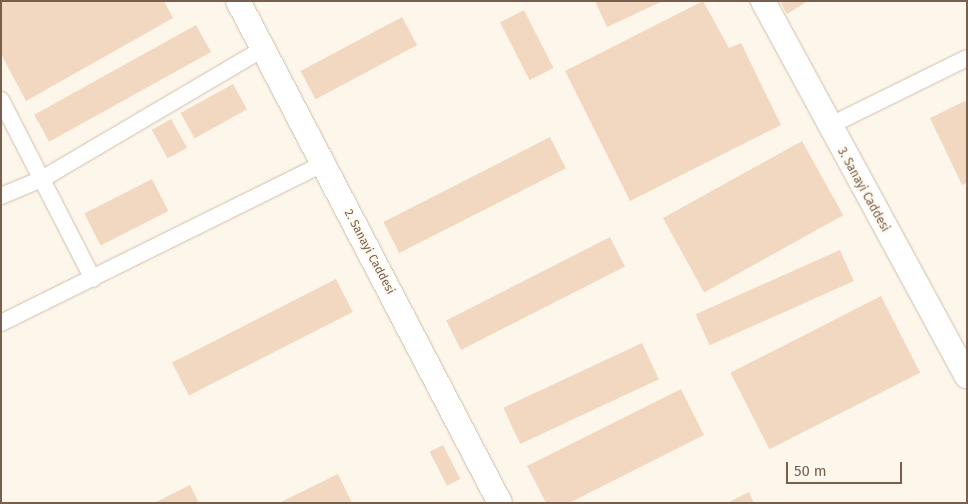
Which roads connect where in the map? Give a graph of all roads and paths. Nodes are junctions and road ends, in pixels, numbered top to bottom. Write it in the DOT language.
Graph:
graph roads {
  1 [pos="238,1"];
  2 [pos="763,1"];
  3 [pos="263,49"];
  4 [pos="967,58"];
  5 [pos="1,100"];
  6 [pos="829,126"];
  7 [pos="323,164"];
  8 [pos="42,179"];
  9 [pos="1,196"];
  10 [pos="92,279"];
  11 [pos="1,323"];
  12 [pos="967,376"];
  13 [pos="500,503"];
  1 -- 3 [label="street, 2. Sanayi Caddesi"];
  2 -- 6 [label="street, 3. Sanayi Caddesi"];
  3 -- 7 [label="street, 2. Sanayi Caddesi"];
  3 -- 8 [label="street"];
  4 -- 6 [label="street"];
  5 -- 8 [label="street"];
  6 -- 12 [label="street, 3. Sanayi Caddesi"];
  7 -- 10 [label="street"];
  7 -- 13 [label="street, 2. Sanayi Caddesi"];
  8 -- 9 [label="street"];
  8 -- 10 [label="street"];
  10 -- 11 [label="street"];
}
